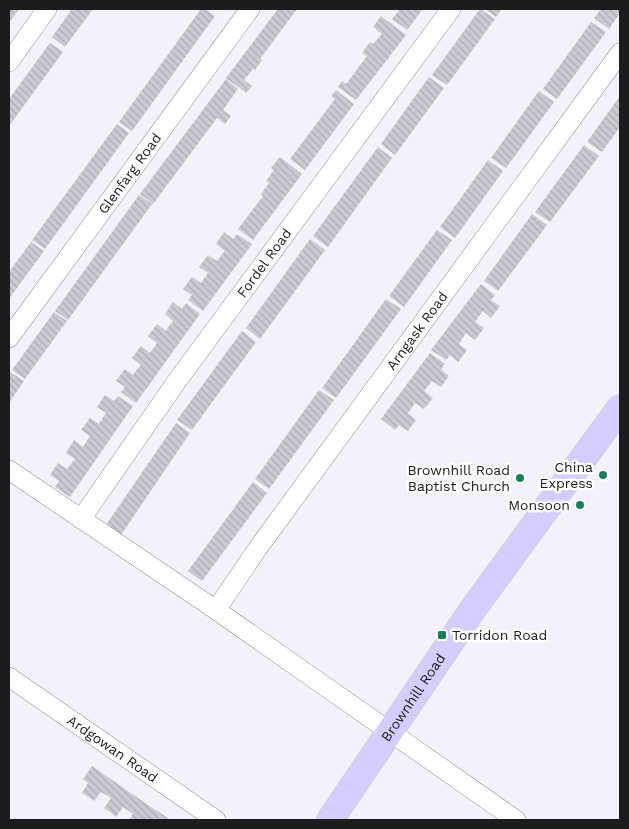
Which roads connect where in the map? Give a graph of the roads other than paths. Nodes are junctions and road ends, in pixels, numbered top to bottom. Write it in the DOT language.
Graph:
graph roads {
  1 [pos="47,9"];
  2 [pos="250,9"];
  3 [pos="451,9"];
  4 [pos="620,53"];
  5 [pos="9,62"];
  6 [pos="9,338"];
  7 [pos="620,408"];
  8 [pos="9,470"];
  9 [pos="81,519"];
  10 [pos="216,610"];
  11 [pos="9,677"];
  12 [pos="390,732"];
  13 [pos="216,820"];
  14 [pos="330,820"];
  15 [pos="516,820"];
  1 -- 5 [label="street"];
  2 -- 6 [label="street, Glenfarg Road"];
  3 -- 9 [label="street, Fordel Road"];
  4 -- 10 [label="street, Arngask Road"];
  7 -- 12 [label="highway, Brownhill Road"];
  8 -- 9 [label="street"];
  9 -- 10 [label="street"];
  10 -- 12 [label="street"];
  11 -- 13 [label="street, Ardgowan Road"];
  12 -- 14 [label="highway, Brownhill Road"];
  12 -- 15 [label="street"];
}
